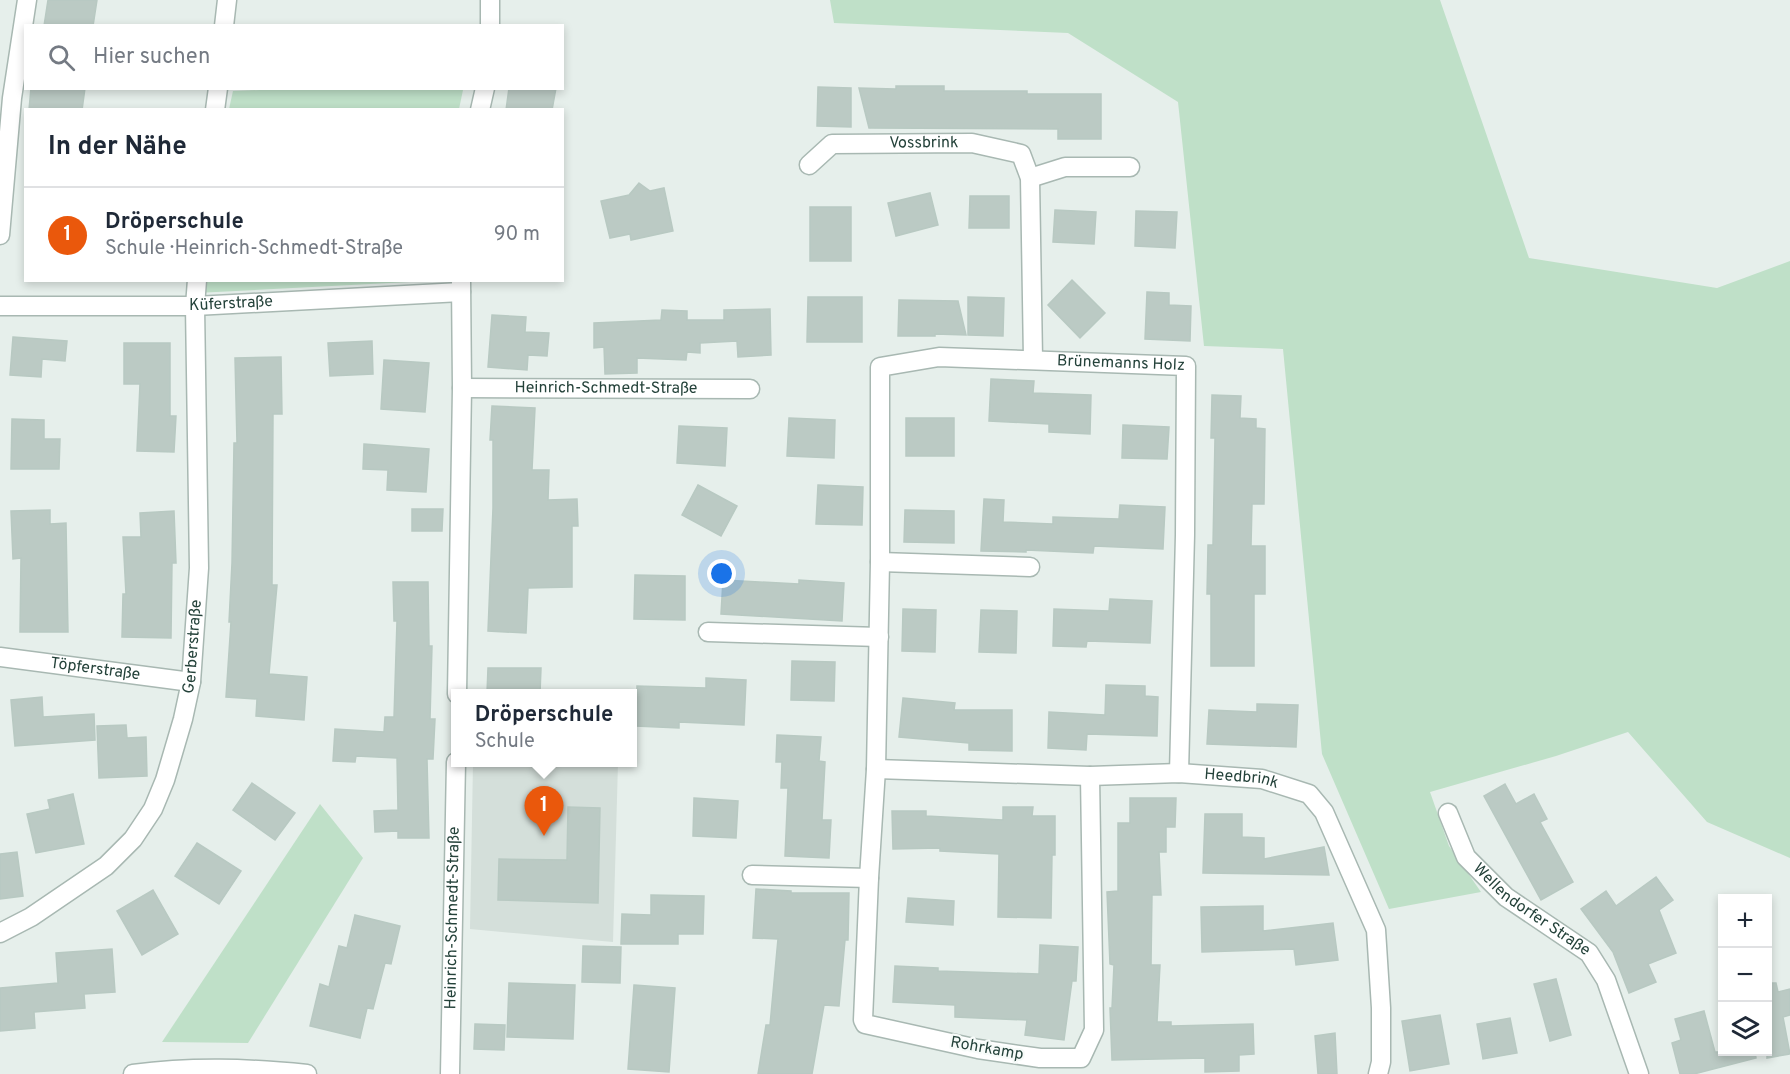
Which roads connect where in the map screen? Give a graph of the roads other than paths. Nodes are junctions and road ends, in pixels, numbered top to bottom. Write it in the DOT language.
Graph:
graph roads {
  1 [pos="27,0"];
  2 [pos="227,0"];
  3 [pos="490,0"];
  4 [pos="224,24"];
  5 [pos="490,24"];
  6 [pos="218,90"];
  7 [pos="485,90"];
  8 [pos="216,108"];
  9 [pos="480,108"];
  10 [pos="809,165"];
  11 [pos="1130,167"];
  12 [pos="1030,178"];
  13 [pos="0,235"];
  14 [pos="197,282"];
  15 [pos="461,286"];
  16 [pos="0,306"];
  17 [pos="195,306"];
  18 [pos="1033,359"];
  19 [pos="462,388"];
  20 [pos="750,389"];
  21 [pos="880,562"];
  22 [pos="1030,567"];
  23 [pos="708,632"];
  24 [pos="879,637"];
  25 [pos="0,657"];
  26 [pos="191,682"];
  27 [pos="457,689"];
  28 [pos="456,767"];
  29 [pos="876,769"];
  30 [pos="1179,773"];
  31 [pos="1090,776"];
  32 [pos="1448,813"];
  33 [pos="752,875"];
  34 [pos="869,878"];
  35 [pos="0,933"];
  36 [pos="133,1074"];
  37 [pos="307,1074"];
  38 [pos="450,1074"];
  39 [pos="1377,1074"];
  40 [pos="1639,1074"];
  1 -- 13 [label="street"];
  2 -- 4 [label="street"];
  3 -- 5 [label="street"];
  6 -- 8 [label="street"];
  7 -- 9 [label="street"];
  10 -- 12 [label="street, Vossbrink"];
  11 -- 12 [label="street"];
  12 -- 18 [label="street, Vossbrink"];
  14 -- 17 [label="street, Gerberstraße"];
  15 -- 17 [label="street, Küferstraße"];
  15 -- 19 [label="street"];
  16 -- 17 [label="street, Küferstraße"];
  17 -- 26 [label="street, Gerberstraße"];
  18 -- 21 [label="street, Brünemanns Holz"];
  18 -- 30 [label="street, Brünemanns Holz"];
  19 -- 20 [label="street, Heinrich-Schmedt-Straße"];
  19 -- 27 [label="street"];
  21 -- 22 [label="street"];
  21 -- 24 [label="street, Brünemanns Holz"];
  23 -- 24 [label="street"];
  24 -- 29 [label="street, Brünemanns Holz"];
  25 -- 26 [label="street, Töpferstraße"];
  26 -- 35 [label="street, Gerberstraße"];
  28 -- 38 [label="street, Heinrich-Schmedt-Straße"];
  29 -- 31 [label="street, Heedbrink"];
  29 -- 34 [label="street, Rohrkamp"];
  30 -- 31 [label="street, Heedbrink"];
  30 -- 39 [label="street, Heedbrink"];
  31 -- 34 [label="street, Rohrkamp"];
  32 -- 40 [label="street, Wellendorfer Straße"];
  33 -- 34 [label="street"];
  36 -- 37 [label="street"];
}
